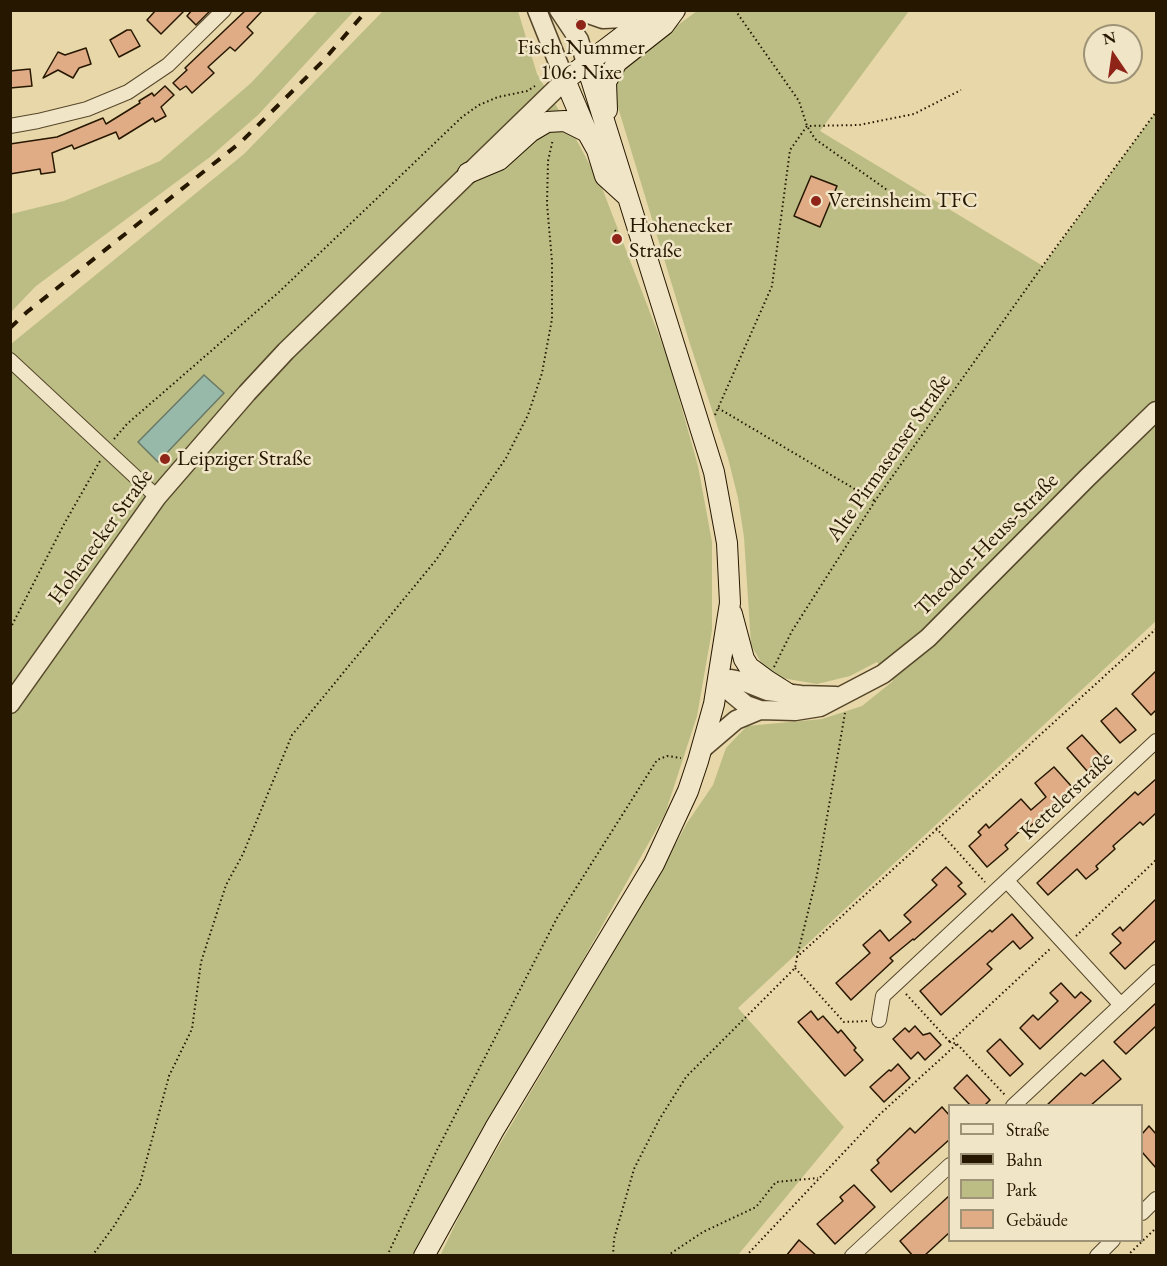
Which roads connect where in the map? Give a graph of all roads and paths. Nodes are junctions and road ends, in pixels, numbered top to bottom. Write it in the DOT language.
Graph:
graph roads {
  1 [pos="224,10"];
  2 [pos="537,10"];
  3 [pos="560,10"];
  4 [pos="576,10"];
  5 [pos="636,10"];
  6 [pos="657,10"];
  7 [pos="675,10"];
  8 [pos="735,10"];
  9 [pos="586,63"];
  10 [pos="543,80"];
  11 [pos="565,80"];
  12 [pos="961,90"];
  13 [pos="1156,112"];
  14 [pos="10,126"];
  15 [pos="807,126"];
  16 [pos="608,131"];
  17 [pos="587,132"];
  18 [pos="553,138"];
  19 [pos="468,173"];
  20 [pos="628,197"];
  21 [pos="907,204"];
  22 [pos="615,230"];
  23 [pos="617,239"];
  24 [pos="10,360"];
  25 [pos="718,408"];
  26 [pos="1156,411"];
  27 [pos="712,420"];
  28 [pos="105,448"];
  29 [pos="157,497"];
  30 [pos="875,501"];
  31 [pos="730,603"];
  32 [pos="10,629"];
  33 [pos="1156,629"];
  34 [pos="771,675"];
  35 [pos="718,682"];
  36 [pos="787,693"];
  37 [pos="842,700"];
  38 [pos="10,704"];
  39 [pos="760,710"];
  40 [pos="1156,741"];
  41 [pos="700,755"];
  42 [pos="936,828"];
  43 [pos="1156,860"];
  44 [pos="1007,881"];
  45 [pos="994,893"];
  46 [pos="1063,943"];
  47 [pos="797,957"];
  48 [pos="795,968"];
  49 [pos="1156,972"];
  50 [pos="897,984"];
  51 [pos="1121,1005"];
  52 [pos="879,1020"];
  53 [pos="950,1042"];
  54 [pos="957,1044"];
  55 [pos="1012,1104"];
  56 [pos="1014,1104"];
  57 [pos="948,1167"];
  58 [pos="818,1178"];
  59 [pos="1156,1199"];
  60 [pos="1143,1212"];
  61 [pos="1156,1228"];
  62 [pos="1143,1240"];
  63 [pos="1111,1242"];
  64 [pos="1141,1242"];
  65 [pos="862,1252"];
  66 [pos="92,1256"];
  67 [pos="387,1256"];
  68 [pos="424,1256"];
  69 [pos="614,1256"];
  70 [pos="666,1256"];
  71 [pos="746,1256"];
  72 [pos="1097,1256"];
  73 [pos="1126,1256"];
  1 -- 14 [label="street"];
  2 -- 11 [label="street"];
  3 -- 9 [label="street"];
  4 -- 5 [label="street"];
  6 -- 9 [label="main road, Hohenecker Straße"];
  7 -- 16 [label="main road"];
  8 -- 15 [label="path"];
  9 -- 11 [label="main road, Hohenecker Straße"];
  9 -- 16 [label="main road"];
  10 -- 28 [label="path"];
  11 -- 17 [label="main road"];
  11 -- 19 [label="street, Hohenecker Straße"];
  12 -- 15 [label="path"];
  13 -- 30 [label="path, Alte Pirmasenser Straße"];
  15 -- 21 [label="path"];
  15 -- 25 [label="path"];
  16 -- 20 [label="main road"];
  17 -- 19 [label="main road"];
  17 -- 20 [label="main road"];
  18 -- 66 [label="path"];
  19 -- 29 [label="street, Hohenecker Straße"];
  20 -- 31 [label="main road"];
  22 -- 23 [label="path"];
  24 -- 28 [label="street"];
  25 -- 27 [label="path"];
  25 -- 30 [label="path"];
  26 -- 37 [label="street, Theodor-Heuss-Straße"];
  28 -- 29 [label="street"];
  28 -- 32 [label="path"];
  29 -- 38 [label="street, Hohenecker Straße"];
  30 -- 34 [label="path, Alte Pirmasenser Straße"];
  31 -- 35 [label="main road"];
  31 -- 36 [label="main road"];
  33 -- 42 [label="path"];
  35 -- 36 [label="street, Theodor-Heuss-Straße"];
  35 -- 39 [label="street, Theodor-Heuss-Straße"];
  35 -- 41 [label="main road"];
  36 -- 37 [label="street, Theodor-Heuss-Straße"];
  37 -- 39 [label="street, Theodor-Heuss-Straße"];
  37 -- 47 [label="path"];
  39 -- 41 [label="street"];
  40 -- 44 [label="street, Kettelerstraße"];
  41 -- 67 [label="path"];
  41 -- 68 [label="main road"];
  42 -- 45 [label="path"];
  42 -- 47 [label="path"];
  43 -- 46 [label="path"];
  44 -- 45 [label="street, Kettelerstraße"];
  44 -- 46 [label="street"];
  45 -- 50 [label="street, Kettelerstraße"];
  46 -- 51 [label="street"];
  46 -- 53 [label="path"];
  47 -- 48 [label="path"];
  48 -- 52 [label="path"];
  48 -- 69 [label="path"];
  49 -- 51 [label="street"];
  50 -- 52 [label="street, Kettelerstraße"];
  50 -- 53 [label="path"];
  51 -- 56 [label="street"];
  53 -- 54 [label="path"];
  54 -- 55 [label="path"];
  54 -- 58 [label="path"];
  57 -- 65 [label="street"];
  58 -- 70 [label="path"];
  58 -- 71 [label="path"];
  59 -- 60 [label="street"];
  61 -- 62 [label="path"];
  63 -- 72 [label="street"];
  64 -- 73 [label="path"];
}
